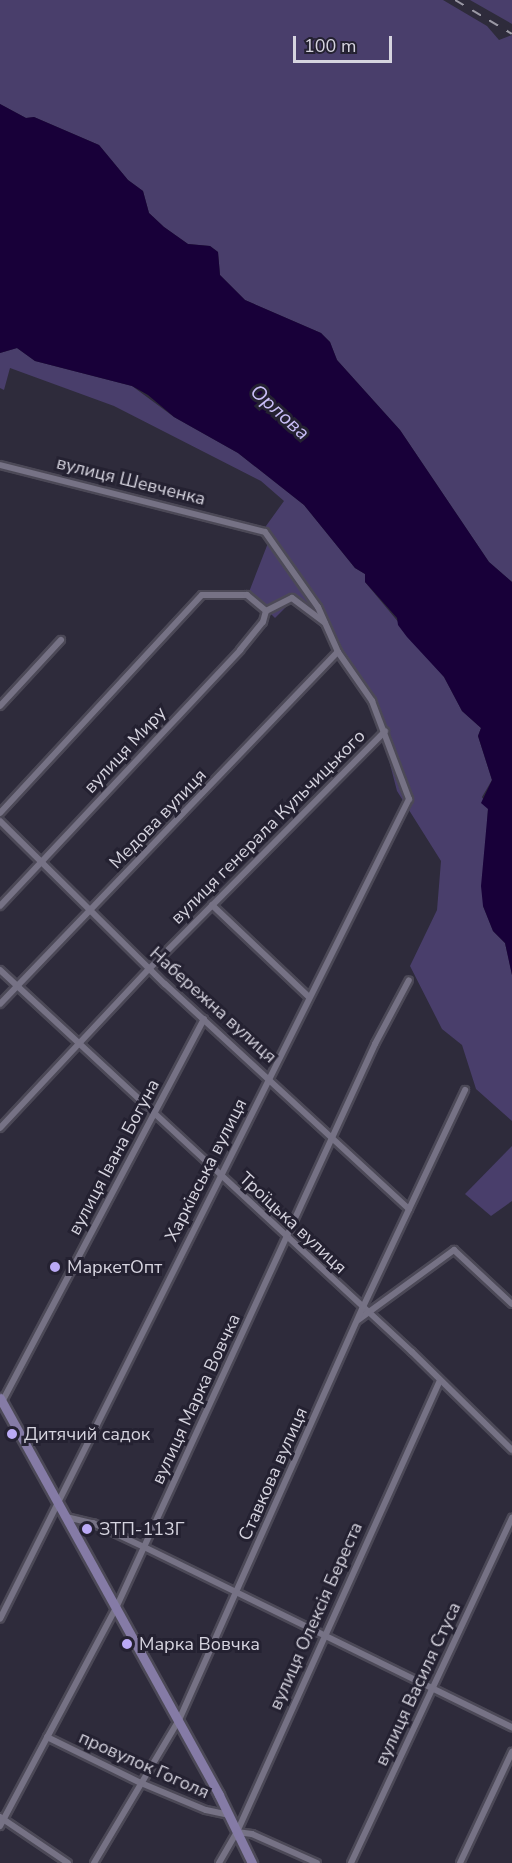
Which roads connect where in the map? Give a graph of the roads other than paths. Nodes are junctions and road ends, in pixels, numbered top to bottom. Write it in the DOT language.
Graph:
graph roads {
  1 [pos="0,465"];
  2 [pos="266,611"];
  3 [pos="327,625"];
  4 [pos="61,639"];
  5 [pos="338,652"];
  6 [pos="0,706"];
  7 [pos="385,731"];
  8 [pos="0,813"];
  9 [pos="0,821"];
  10 [pos="42,860"];
  11 [pos="212,905"];
  12 [pos="0,906"];
  13 [pos="91,911"];
  14 [pos="149,969"];
  15 [pos="0,970"];
  16 [pos="410,980"];
  17 [pos="17,987"];
  18 [pos="309,997"];
  19 [pos="0,1004"];
  20 [pos="204,1019"];
  21 [pos="79,1047"];
  22 [pos="269,1077"];
  23 [pos="465,1090"];
  24 [pos="153,1116"];
  25 [pos="0,1128"];
  26 [pos="333,1137"];
  27 [pos="221,1176"];
  28 [pos="409,1209"];
  29 [pos="286,1237"];
  30 [pos="512,1305"];
  31 [pos="363,1307"];
  32 [pos="371,1314"];
  33 [pos="358,1320"];
  34 [pos="440,1380"];
  35 [pos="1,1402"];
  36 [pos="512,1450"];
  37 [pos="59,1504"];
  38 [pos="66,1517"];
  39 [pos="512,1518"];
  40 [pos="144,1547"];
  41 [pos="237,1592"];
  42 [pos="116,1608"];
  43 [pos="0,1619"];
  44 [pos="324,1634"];
  45 [pos="434,1687"];
  46 [pos="179,1720"];
  47 [pos="512,1727"];
  48 [pos="47,1737"];
  49 [pos="512,1752"];
  50 [pos="141,1783"];
  51 [pos="229,1815"];
  52 [pos="1,1821"];
  53 [pos="237,1832"];
  54 [pos="68,1863"];
  55 [pos="94,1863"];
  56 [pos="219,1863"];
  57 [pos="252,1863"];
  58 [pos="317,1863"];
  59 [pos="351,1863"];
  60 [pos="460,1863"];
  1 -- 3 [label="street, вулиця Шевченка"];
  2 -- 3 [label="street"];
  2 -- 8 [label="street"];
  2 -- 10 [label="street, вулиця Миру"];
  3 -- 5 [label="street"];
  4 -- 6 [label="street"];
  5 -- 7 [label="street"];
  5 -- 13 [label="street, Медова вулиця"];
  7 -- 11 [label="street, вулиця генерала Кульчицького"];
  7 -- 18 [label="street, Харківська вулиця"];
  9 -- 10 [label="street, Набережна вулиця"];
  10 -- 12 [label="street, вулиця Миру"];
  10 -- 13 [label="street, Набережна вулиця"];
  11 -- 14 [label="street, вулиця генерала Кульчицького"];
  11 -- 18 [label="street"];
  13 -- 14 [label="street, Набережна вулиця"];
  13 -- 17 [label="street, Медова вулиця"];
  14 -- 20 [label="street, Набережна вулиця"];
  14 -- 21 [label="street, вулиця генерала Кульчицького"];
  15 -- 17 [label="street, Троїцька вулиця"];
  16 -- 26 [label="street, вулиця Марка Вовчка"];
  17 -- 19 [label="street, Медова вулиця"];
  17 -- 21 [label="street, Троїцька вулиця"];
  18 -- 22 [label="street, Харківська вулиця"];
  20 -- 22 [label="street, Набережна вулиця"];
  20 -- 24 [label="street, вулиця Івана Богуна"];
  21 -- 24 [label="street, Троїцька вулиця"];
  21 -- 25 [label="street, вулиця генерала Кульчицького"];
  22 -- 26 [label="street, Набережна вулиця"];
  22 -- 27 [label="street, Харківська вулиця"];
  23 -- 28 [label="street, Ставкова вулиця"];
  24 -- 27 [label="street, Троїцька вулиця"];
  24 -- 35 [label="street, вулиця Івана Богуна"];
  26 -- 28 [label="street, Набережна вулиця"];
  26 -- 29 [label="street, вулиця Марка Вовчка"];
  27 -- 29 [label="street, Троїцька вулиця"];
  27 -- 37 [label="street, Харківська вулиця"];
  28 -- 31 [label="street, Ставкова вулиця"];
  29 -- 31 [label="street, Троїцька вулиця"];
  29 -- 40 [label="street, вулиця Марка Вовчка"];
  30 -- 32 [label="street"];
  31 -- 32 [label="street, Троїцька вулиця"];
  31 -- 33 [label="street, Ставкова вулиця"];
  32 -- 33 [label="street"];
  32 -- 34 [label="street, Троїцька вулиця"];
  33 -- 41 [label="street, Ставкова вулиця"];
  34 -- 36 [label="street, Троїцька вулиця"];
  34 -- 44 [label="street, вулиця Олексія Береста"];
  35 -- 37 [label="street"];
  37 -- 38 [label="street"];
  37 -- 43 [label="street, Харківська вулиця"];
  38 -- 40 [label="street"];
  38 -- 42 [label="street"];
  39 -- 45 [label="street, вулиця Василя Стуса"];
  40 -- 41 [label="street"];
  40 -- 42 [label="street, вулиця Марка Вовчка"];
  41 -- 44 [label="street"];
  41 -- 46 [label="street, Ставкова вулиця"];
  42 -- 46 [label="street"];
  42 -- 48 [label="street, вулиця Марка Вовчка"];
  44 -- 45 [label="street"];
  44 -- 53 [label="street, вулиця Олексія Береста"];
  45 -- 47 [label="street"];
  45 -- 59 [label="street, вулиця Василя Стуса"];
  46 -- 50 [label="street, Ставкова вулиця"];
  46 -- 51 [label="street"];
  48 -- 50 [label="street, провулок Гоголя"];
  48 -- 52 [label="street, вулиця Марка Вовчка"];
  49 -- 60 [label="street"];
  50 -- 51 [label="street, провулок Гоголя"];
  50 -- 55 [label="street, Ставкова вулиця"];
  51 -- 53 [label="street"];
  52 -- 54 [label="street"];
  53 -- 56 [label="street, вулиця Олексія Береста"];
  53 -- 57 [label="street"];
  53 -- 58 [label="street"];
}
